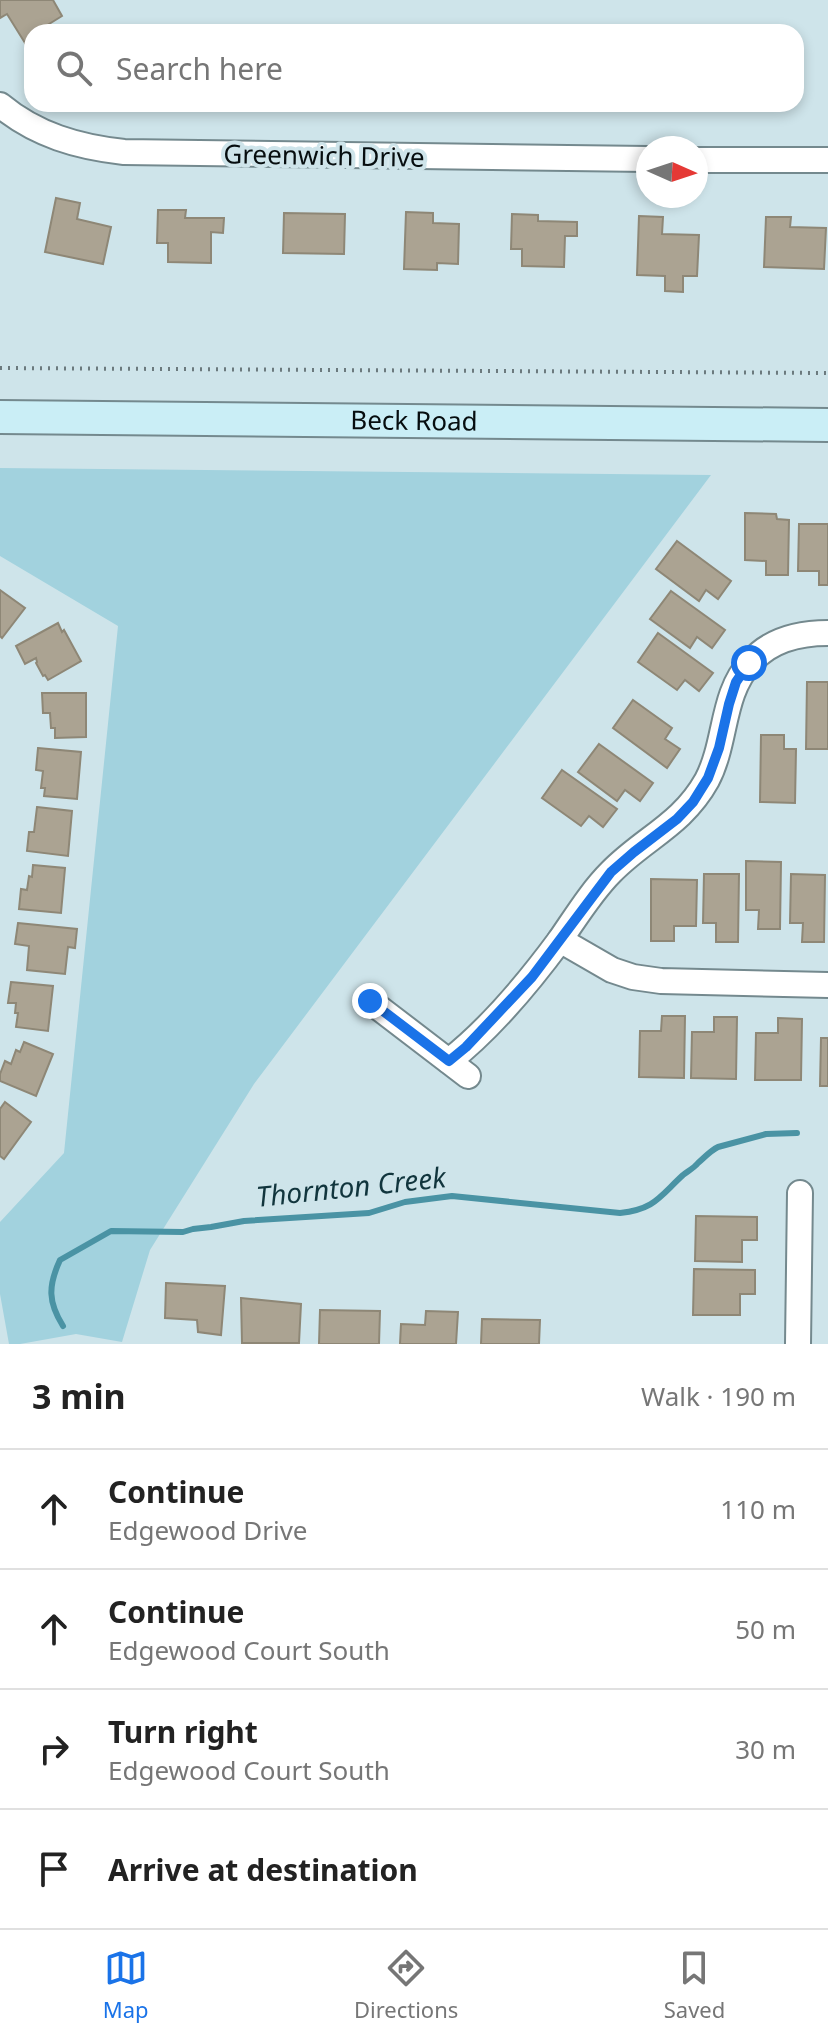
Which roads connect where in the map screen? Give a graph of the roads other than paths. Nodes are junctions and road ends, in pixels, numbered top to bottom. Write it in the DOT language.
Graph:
graph roads {
  1 [pos="3,114"];
  2 [pos="636,159"];
  3 [pos="708,160"];
  4 [pos="828,160"];
  5 [pos="0,417"];
  6 [pos="828,425"];
  7 [pos="828,633"];
  8 [pos="560,940"];
  9 [pos="828,985"];
  10 [pos="370,1001"];
  11 [pos="449,1061"];
  12 [pos="468,1076"];
  13 [pos="800,1193"];
  14 [pos="798,1344"];
  1 -- 2 [label="street, Greenwich Drive"];
  3 -- 4 [label="street"];
  5 -- 6 [label="main road, Beck Road"];
  7 -- 8 [label="street"];
  8 -- 9 [label="street"];
  8 -- 11 [label="street"];
  10 -- 11 [label="street"];
  11 -- 12 [label="street"];
  13 -- 14 [label="street"];
}
